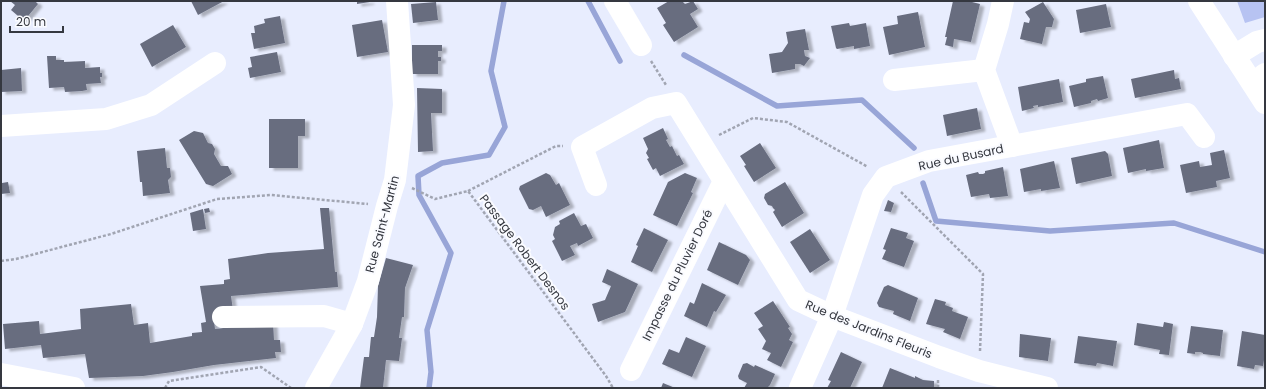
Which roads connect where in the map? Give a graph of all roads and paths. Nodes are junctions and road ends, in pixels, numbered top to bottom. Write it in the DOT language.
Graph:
graph roads {
  1 [pos="397,1"];
  2 [pos="615,1"];
  3 [pos="1003,1"];
  4 [pos="1199,1"];
  5 [pos="1265,40"];
  6 [pos="641,45"];
  7 [pos="1234,56"];
  8 [pos="215,63"];
  9 [pos="984,70"];
  10 [pos="1259,78"];
  11 [pos="894,80"];
  12 [pos="676,103"];
  13 [pos="1265,103"];
  14 [pos="1,126"];
  15 [pos="1204,137"];
  16 [pos="1012,146"];
  17 [pos="582,147"];
  18 [pos="395,180"];
  19 [pos="724,181"];
  20 [pos="596,185"];
  21 [pos="468,191"];
  22 [pos="387,206"];
  23 [pos="1,261"];
  24 [pos="832,316"];
  25 [pos="223,317"];
  26 [pos="352,324"];
  27 [pos="631,370"];
  28 [pos="1,374"];
  29 [pos="74,388"];
  30 [pos="165,388"];
  31 [pos="291,388"];
  32 [pos="316,388"];
  33 [pos="613,388"];
  34 [pos="800,388"];
  35 [pos="1047,388"];
  1 -- 18 [label="street, Rue Saint-Martin"];
  2 -- 6 [label="street"];
  3 -- 9 [label="street"];
  4 -- 7 [label="street"];
  5 -- 7 [label="street"];
  6 -- 12 [label="path"];
  7 -- 10 [label="street"];
  8 -- 14 [label="street"];
  9 -- 11 [label="street"];
  9 -- 16 [label="street"];
  10 -- 13 [label="street"];
  12 -- 17 [label="street"];
  12 -- 19 [label="street, Rue des Jardins Fleuris"];
  15 -- 16 [label="street, Rue du Busard"];
  16 -- 24 [label="street, Rue du Busard"];
  17 -- 20 [label="street"];
  17 -- 21 [label="path"];
  18 -- 21 [label="path, Passage Robert Desnos"];
  18 -- 22 [label="street, Rue Saint-Martin"];
  19 -- 24 [label="street, Rue des Jardins Fleuris"];
  19 -- 27 [label="street, Impasse du Pluvier Doré"];
  21 -- 33 [label="path, Passage Robert Desnos"];
  22 -- 23 [label="path"];
  22 -- 26 [label="street, Rue Saint-Martin"];
  24 -- 34 [label="street, Rue du Busard"];
  24 -- 35 [label="street, Rue des Jardins Fleuris"];
  25 -- 26 [label="street"];
  26 -- 32 [label="street, Rue Saint-Martin"];
  28 -- 29 [label="street"];
  30 -- 31 [label="path"];
}
